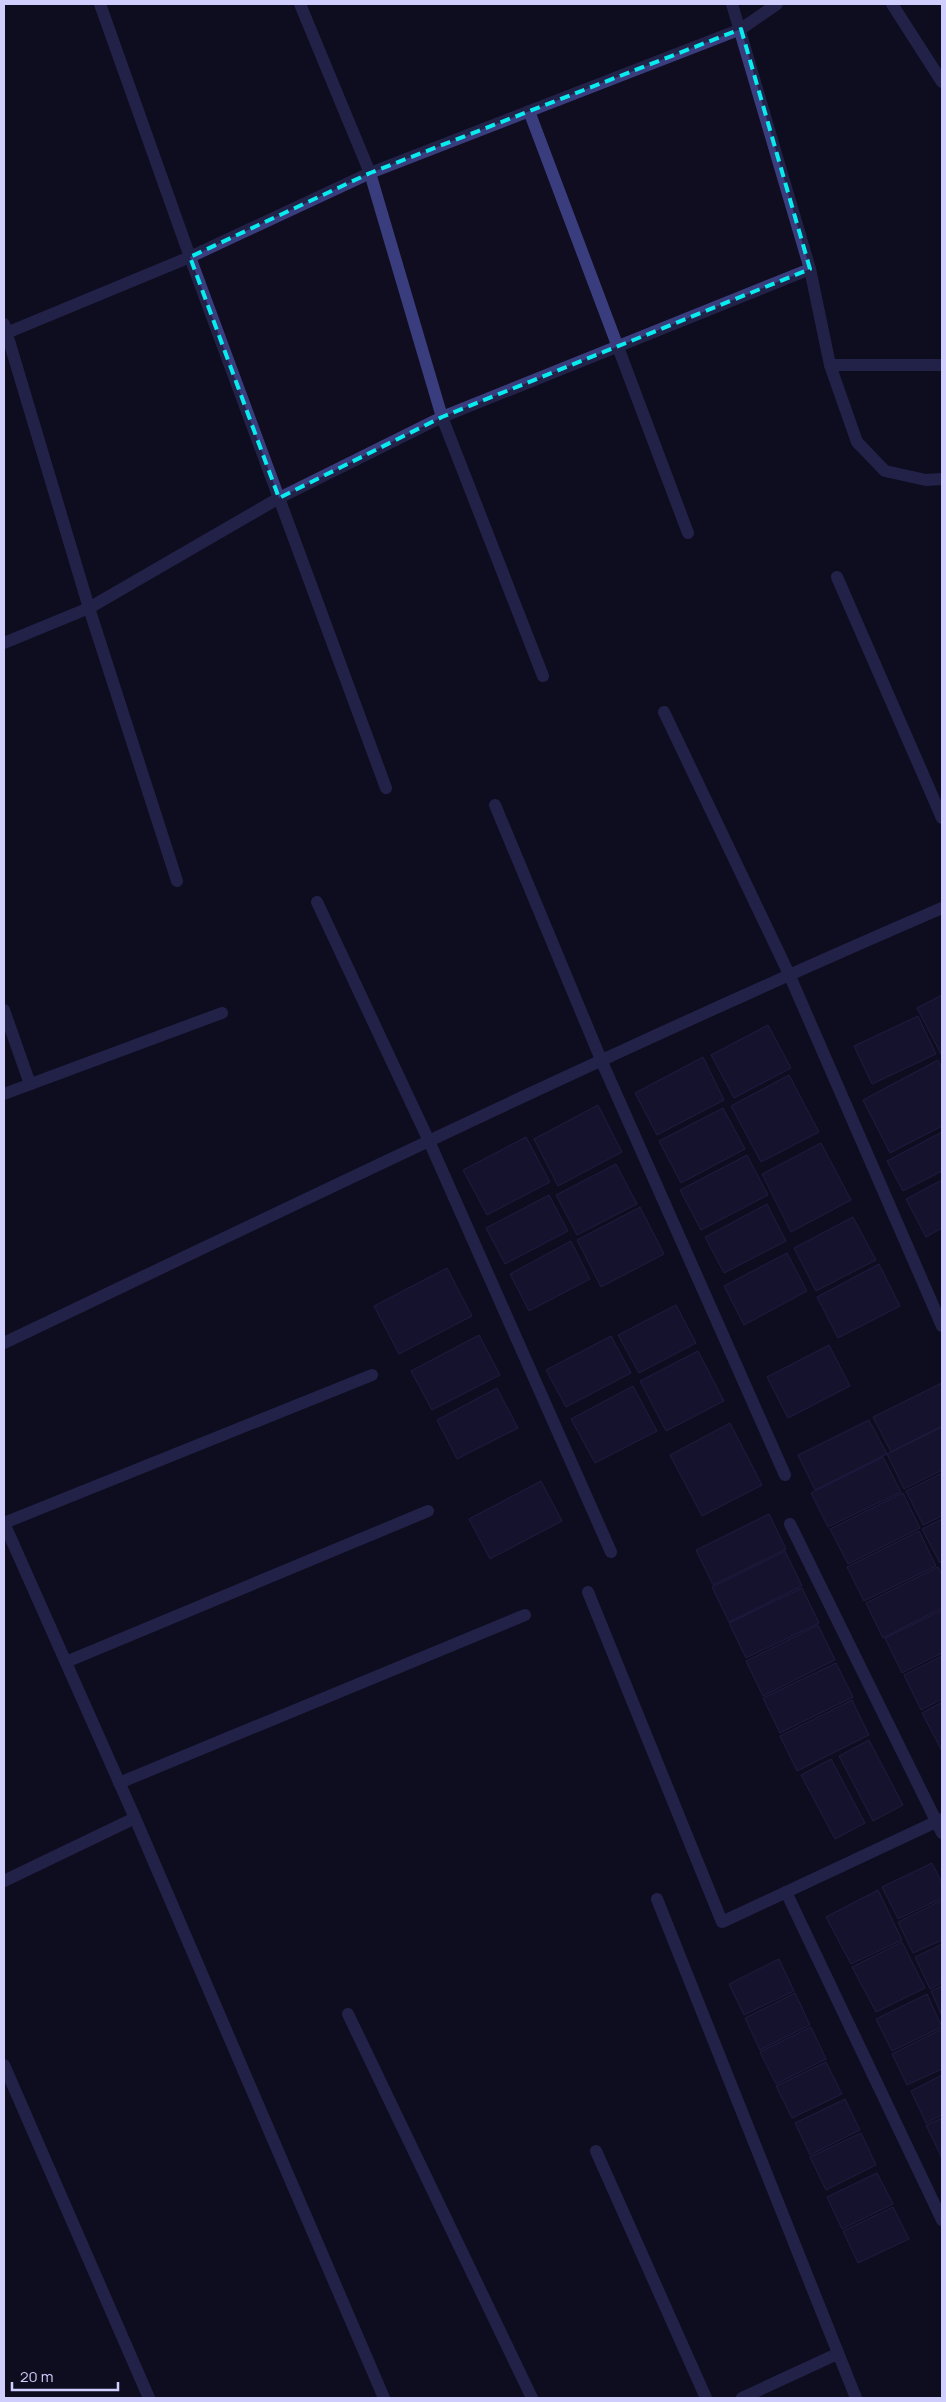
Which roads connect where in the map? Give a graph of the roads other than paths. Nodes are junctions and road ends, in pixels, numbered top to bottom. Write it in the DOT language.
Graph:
graph roads {
  1 [pos="100,4"];
  2 [pos="300,4"];
  3 [pos="732,4"];
  4 [pos="777,4"];
  5 [pos="892,4"];
  6 [pos="741,29"];
  7 [pos="942,82"];
  8 [pos="529,111"];
  9 [pos="370,173"];
  10 [pos="190,257"];
  11 [pos="810,269"];
  12 [pos="5,331"];
  13 [pos="617,349"];
  14 [pos="830,365"];
  15 [pos="942,365"];
  16 [pos="442,418"];
  17 [pos="942,479"];
  18 [pos="279,498"];
  19 [pos="688,533"];
  20 [pos="837,577"];
  21 [pos="89,608"];
  22 [pos="4,643"];
  23 [pos="543,676"];
  24 [pos="664,712"];
  25 [pos="386,788"];
  26 [pos="494,805"];
  27 [pos="942,818"];
  28 [pos="177,881"];
  29 [pos="317,902"];
  30 [pos="942,908"];
  31 [pos="790,974"];
  32 [pos="4,1010"];
  33 [pos="222,1013"];
  34 [pos="602,1062"];
  35 [pos="30,1084"];
  36 [pos="4,1094"];
  37 [pos="429,1141"];
  38 [pos="942,1326"];
  39 [pos="4,1343"];
  40 [pos="372,1376"];
  41 [pos="785,1475"];
  42 [pos="428,1510"];
  43 [pos="4,1523"];
  44 [pos="790,1524"];
  45 [pos="611,1552"];
  46 [pos="588,1592"];
  47 [pos="525,1615"];
  48 [pos="66,1662"];
  49 [pos="120,1783"];
  50 [pos="135,1818"];
  51 [pos="940,1824"];
  52 [pos="4,1881"];
  53 [pos="786,1892"];
  54 [pos="657,1899"];
  55 [pos="348,2014"];
  56 [pos="4,2065"];
  57 [pos="596,2151"];
  58 [pos="942,2220"];
  59 [pos="838,2354"];
  60 [pos="149,2398"];
  61 [pos="384,2398"];
  62 [pos="532,2398"];
  63 [pos="706,2398"];
  64 [pos="742,2398"];
  65 [pos="856,2398"];
  1 -- 10 [label="street"];
  2 -- 9 [label="street"];
  3 -- 6 [label="street"];
  4 -- 6 [label="street"];
  5 -- 7 [label="street"];
  6 -- 8 [label="street"];
  6 -- 11 [label="street"];
  8 -- 9 [label="street"];
  8 -- 13 [label="street"];
  9 -- 10 [label="street"];
  9 -- 16 [label="street"];
  10 -- 12 [label="street"];
  10 -- 18 [label="street"];
  11 -- 13 [label="street"];
  11 -- 14 [label="street"];
  12 -- 21 [label="street"];
  13 -- 16 [label="street"];
  13 -- 19 [label="street"];
  14 -- 15 [label="street"];
  14 -- 17 [label="street"];
  16 -- 18 [label="street"];
  16 -- 23 [label="street"];
  18 -- 21 [label="street"];
  18 -- 25 [label="street"];
  20 -- 27 [label="street"];
  21 -- 22 [label="street"];
  21 -- 28 [label="street"];
  24 -- 31 [label="street"];
  26 -- 34 [label="street"];
  29 -- 37 [label="street"];
  30 -- 31 [label="street"];
  31 -- 34 [label="street"];
  31 -- 38 [label="street"];
  32 -- 35 [label="street"];
  33 -- 35 [label="street"];
  34 -- 37 [label="street"];
  34 -- 41 [label="street"];
  35 -- 36 [label="street"];
  37 -- 39 [label="street"];
  37 -- 45 [label="street"];
  40 -- 43 [label="street"];
  42 -- 48 [label="street"];
  43 -- 48 [label="street"];
  44 -- 51 [label="street"];
  46 -- 53 [label="street"];
  47 -- 49 [label="street"];
  48 -- 49 [label="street"];
  49 -- 50 [label="street"];
  50 -- 52 [label="street"];
  50 -- 61 [label="street"];
  51 -- 53 [label="street"];
  53 -- 58 [label="street"];
  54 -- 59 [label="street"];
  55 -- 62 [label="street"];
  56 -- 60 [label="street"];
  57 -- 63 [label="street"];
  59 -- 64 [label="street"];
  59 -- 65 [label="street"];
}
